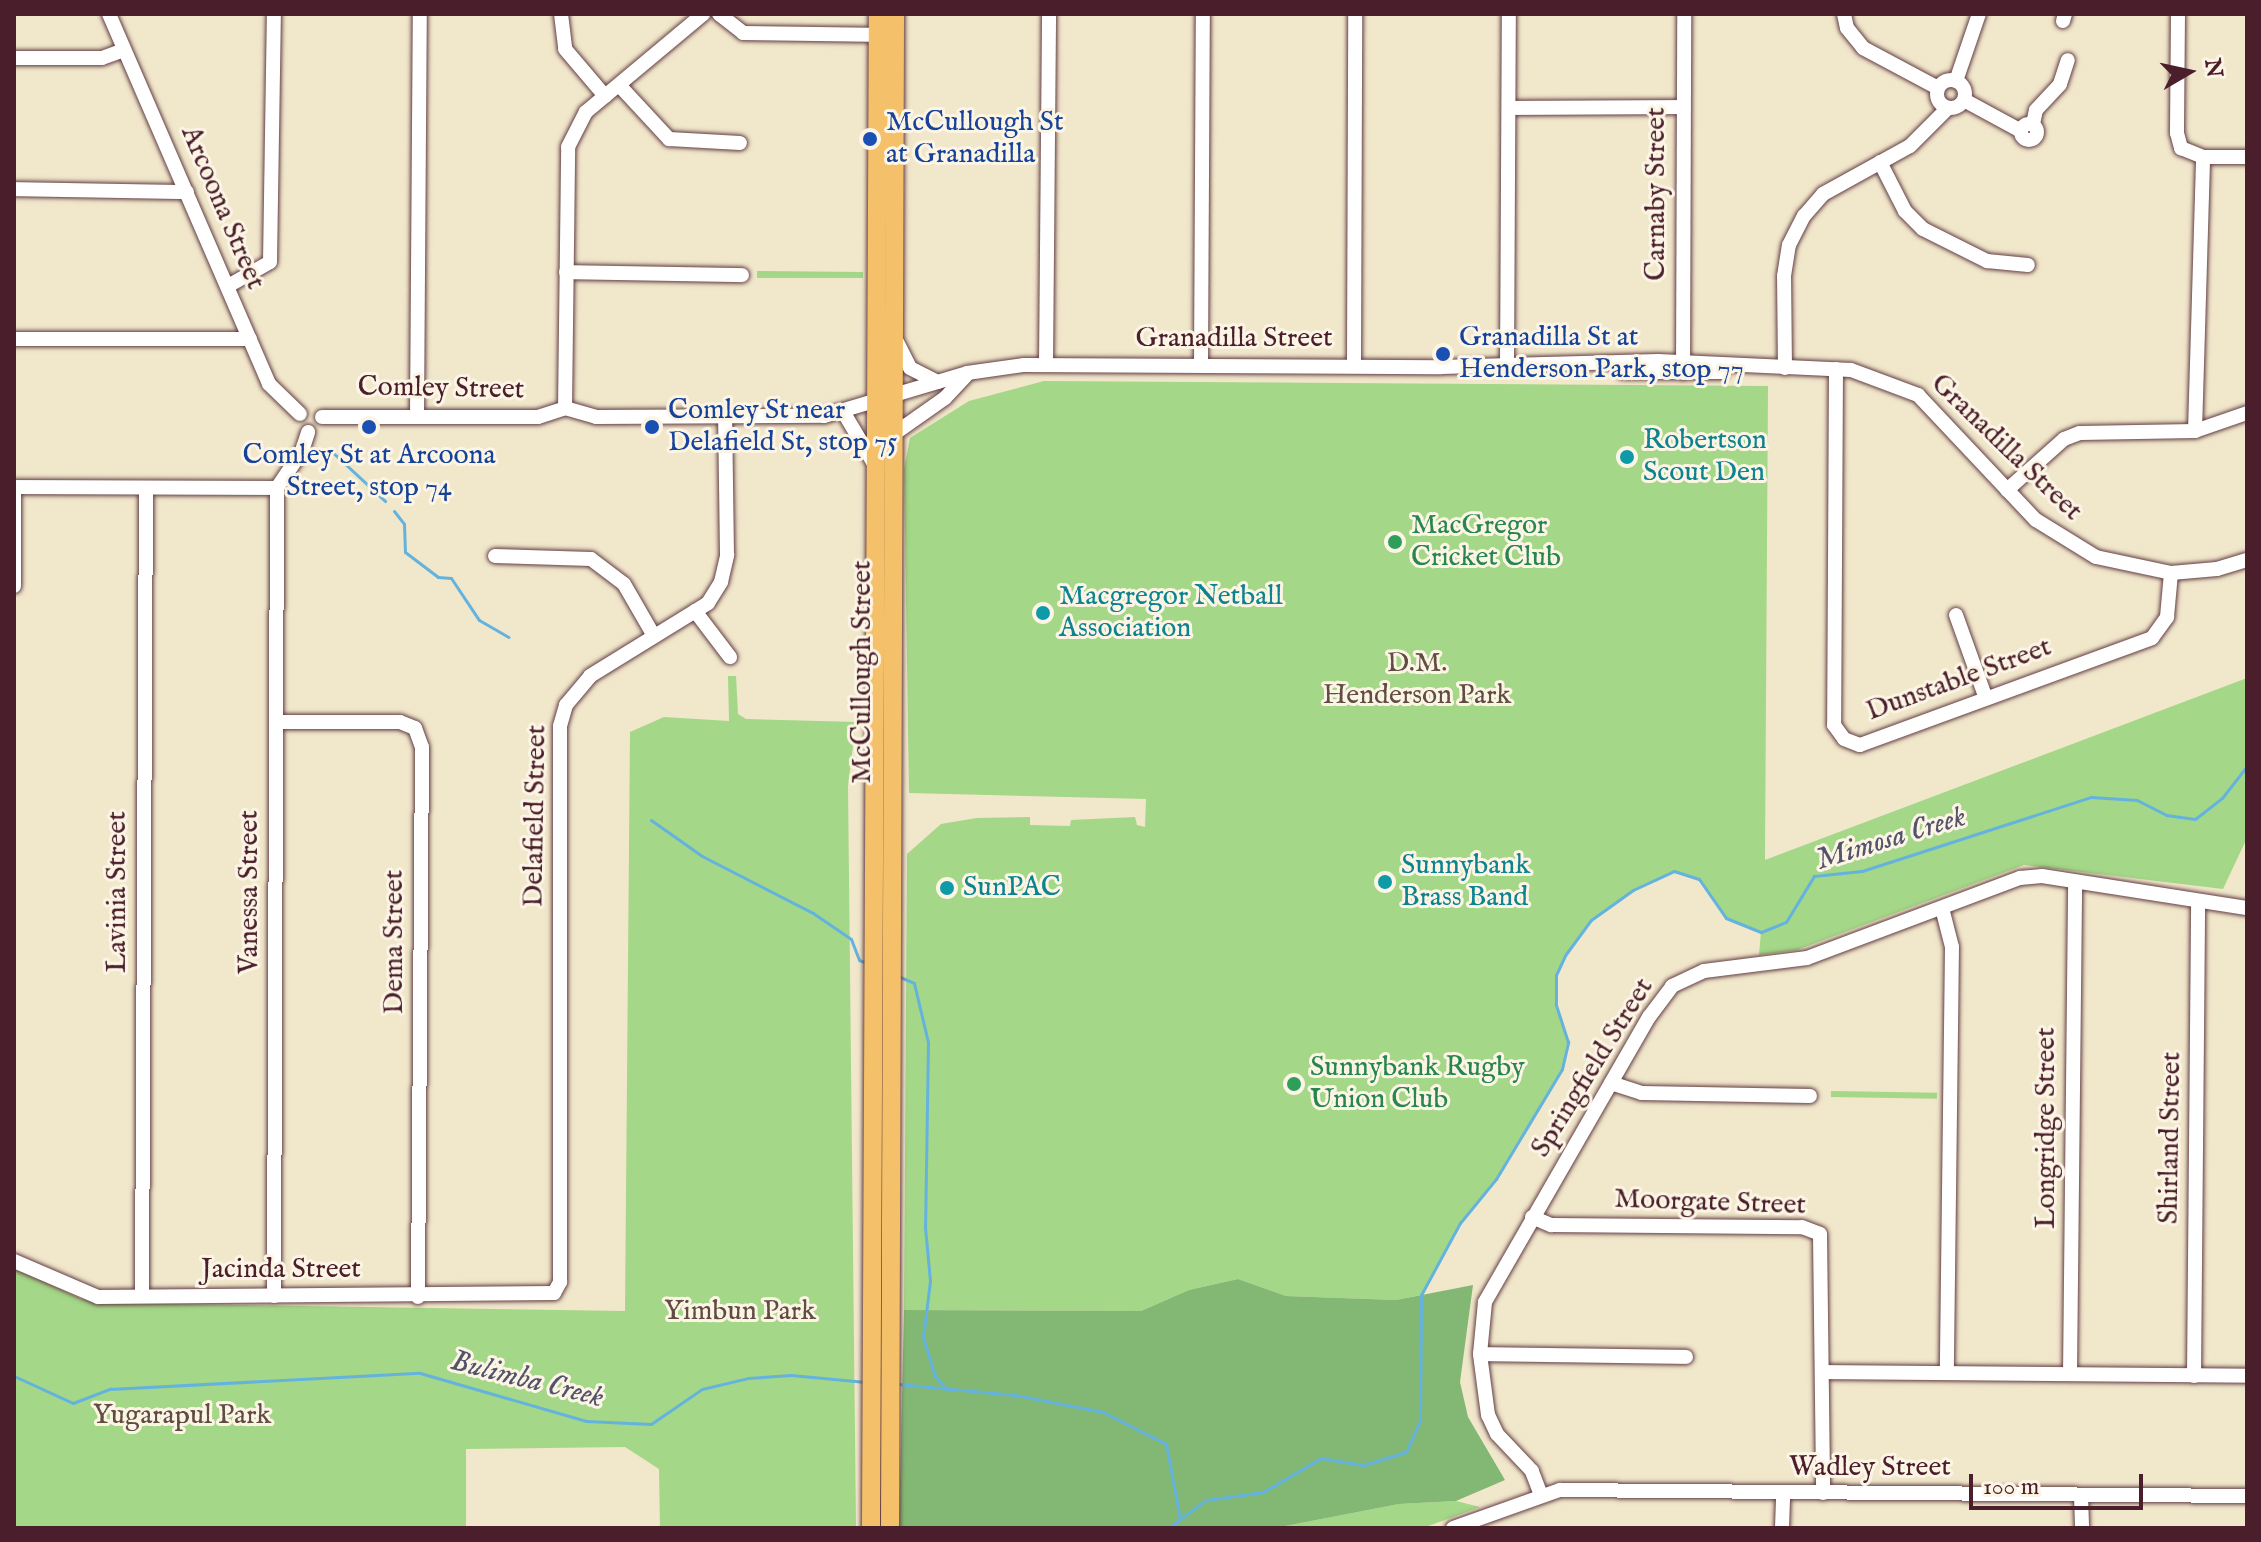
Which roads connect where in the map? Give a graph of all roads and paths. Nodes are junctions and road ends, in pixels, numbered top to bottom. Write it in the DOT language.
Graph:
graph roads {
  1 [pos="109,14"];
  2 [pos="274,14"];
  3 [pos="420,14"];
  4 [pos="561,14"];
  5 [pos="703,14"];
  6 [pos="719,14"];
  7 [pos="878,14"];
  8 [pos="895,14"];
  9 [pos="1049,14"];
  10 [pos="1203,14"];
  11 [pos="1355,14"];
  12 [pos="1509,14"];
  13 [pos="1684,14"];
  14 [pos="1844,14"];
  15 [pos="1979,14"];
  16 [pos="2178,14"];
  17 [pos="886,35"];
  18 [pos="124,50"];
  19 [pos="14,58"];
  20 [pos="2068,60"];
  21 [pos="1956,81"];
  22 [pos="619,85"];
  23 [pos="1938,88"];
  24 [pos="605,96"];
  25 [pos="1964,100"];
  26 [pos="1683,107"];
  27 [pos="1509,108"];
  28 [pos="1948,108"];
  29 [pos="740,143"];
  30 [pos="2203,157"];
  31 [pos="2247,157"];
  32 [pos="1880,162"];
  33 [pos="14,189"];
  34 [pos="187,192"];
  35 [pos="2028,265"];
  36 [pos="566,272"];
  37 [pos="742,275"];
  38 [pos="228,286"];
  39 [pos="891,323"];
  40 [pos="14,339"];
  41 [pos="250,339"];
  42 [pos="1046,365"];
  43 [pos="1201,365"];
  44 [pos="1354,366"];
  45 [pos="1507,367"];
  46 [pos="1683,368"];
  47 [pos="1779,368"];
  48 [pos="1836,369"];
  49 [pos="967,373"];
  50 [pos="938,383"];
  51 [pos="882,401"];
  52 [pos="565,408"];
  53 [pos="844,413"];
  54 [pos="2247,413"];
  55 [pos="300,414"];
  56 [pos="417,415"];
  57 [pos="322,417"];
  58 [pos="725,417"];
  59 [pos="2195,431"];
  60 [pos="308,432"];
  61 [pos="891,436"];
  62 [pos="873,462"];
  63 [pos="14,487"];
  64 [pos="277,488"];
  65 [pos="146,489"];
  66 [pos="2007,490"];
  67 [pos="495,556"];
  68 [pos="2247,560"];
  69 [pos="2171,573"];
  70 [pos="14,586"];
  71 [pos="695,611"];
  72 [pos="1956,615"];
  73 [pos="654,636"];
  74 [pos="730,657"];
  75 [pos="1985,696"];
  76 [pos="276,722"];
  77 [pos="2075,882"];
  78 [pos="2198,901"];
  79 [pos="1942,908"];
  80 [pos="2247,908"];
  81 [pos="1611,1083"];
  82 [pos="1810,1096"];
  83 [pos="1532,1217"];
  84 [pos="14,1261"];
  85 [pos="554,1293"];
  86 [pos="142,1296"];
  87 [pos="274,1296"];
  88 [pos="418,1297"];
  89 [pos="1480,1354"];
  90 [pos="1686,1357"];
  91 [pos="1824,1372"];
  92 [pos="1947,1373"];
  93 [pos="2070,1374"];
  94 [pos="2194,1376"];
  95 [pos="2247,1376"];
  96 [pos="1823,1493"];
  97 [pos="1783,1494"];
  98 [pos="1541,1495"];
  99 [pos="2081,1496"];
  100 [pos="2247,1496"];
  101 [pos="871,1528"];
  102 [pos="890,1528"];
  103 [pos="1453,1528"];
  104 [pos="1782,1528"];
  105 [pos="2082,1528"];
  1 -- 18 [label="street, Arcoona Street"];
  2 -- 38 [label="street"];
  3 -- 56 [label="street"];
  4 -- 24 [label="street"];
  5 -- 22 [label="street"];
  6 -- 17 [label="street"];
  7 -- 17 [label="main road, McCullough Street"];
  8 -- 17 [label="main road, McCullough Street"];
  9 -- 42 [label="street"];
  10 -- 43 [label="street"];
  11 -- 44 [label="street"];
  12 -- 27 [label="street"];
  13 -- 26 [label="street, Carnaby Street"];
  14 -- 23 [label="street"];
  15 -- 21 [label="street"];
  16 -- 30 [label="street"];
  17 -- 39 [label="main road, McCullough Street"];
  17 -- 51 [label="main road, McCullough Street"];
  18 -- 19 [label="street"];
  18 -- 34 [label="street, Arcoona Street"];
  20 -- 25 [label="street"];
  21 -- 23 [label="street"];
  21 -- 25 [label="street"];
  22 -- 24 [label="street"];
  22 -- 29 [label="street"];
  23 -- 28 [label="street"];
  24 -- 36 [label="street"];
  25 -- 28 [label="street"];
  26 -- 27 [label="street"];
  26 -- 46 [label="street, Carnaby Street"];
  27 -- 45 [label="street"];
  28 -- 32 [label="street"];
  30 -- 31 [label="street"];
  30 -- 59 [label="street"];
  32 -- 35 [label="street"];
  32 -- 47 [label="street"];
  33 -- 34 [label="street"];
  34 -- 38 [label="street, Arcoona Street"];
  36 -- 37 [label="street"];
  36 -- 52 [label="street"];
  38 -- 41 [label="street, Arcoona Street"];
  39 -- 50 [label="street"];
  39 -- 51 [label="main road, McCullough Street"];
  40 -- 41 [label="street"];
  41 -- 55 [label="street, Arcoona Street"];
  42 -- 43 [label="street, Granadilla Street"];
  42 -- 49 [label="street, Granadilla Street"];
  43 -- 44 [label="street, Granadilla Street"];
  44 -- 45 [label="street, Granadilla Street"];
  45 -- 46 [label="street, Granadilla Street"];
  46 -- 47 [label="street, Granadilla Street"];
  47 -- 48 [label="street, Granadilla Street"];
  48 -- 66 [label="street, Granadilla Street"];
  48 -- 75 [label="street, Dunstable Street"];
  49 -- 50 [label="street, Granadilla Street"];
  49 -- 61 [label="street"];
  50 -- 51 [label="street, Granadilla Street"];
  51 -- 53 [label="street, Comley Street"];
  51 -- 61 [label="main road, McCullough Street"];
  51 -- 62 [label="main road, McCullough Street"];
  52 -- 56 [label="street, Comley Street"];
  52 -- 58 [label="street, Comley Street"];
  53 -- 58 [label="street, Comley Street"];
  53 -- 62 [label="street"];
  54 -- 59 [label="street"];
  55 -- 57 [label="street"];
  55 -- 60 [label="street"];
  56 -- 57 [label="street, Comley Street"];
  57 -- 60 [label="street"];
  58 -- 71 [label="street, Delafield Street"];
  59 -- 66 [label="street"];
  60 -- 64 [label="street"];
  61 -- 102 [label="main road, McCullough Street"];
  62 -- 101 [label="main road, McCullough Street"];
  63 -- 65 [label="street"];
  63 -- 70 [label="street"];
  64 -- 65 [label="street"];
  64 -- 76 [label="street, Vanessa Street"];
  65 -- 86 [label="street, Lavinia Street"];
  66 -- 69 [label="street, Granadilla Street"];
  67 -- 73 [label="street"];
  68 -- 69 [label="street, Granadilla Street"];
  69 -- 75 [label="street, Dunstable Street"];
  71 -- 73 [label="street, Delafield Street"];
  71 -- 74 [label="street"];
  72 -- 75 [label="street"];
  73 -- 85 [label="street, Delafield Street"];
  76 -- 87 [label="street, Vanessa Street"];
  76 -- 88 [label="street, Dema Street"];
  77 -- 78 [label="street, Springfield Street"];
  77 -- 79 [label="street, Springfield Street"];
  77 -- 93 [label="street, Longridge Street"];
  78 -- 80 [label="street, Springfield Street"];
  78 -- 94 [label="street, Shirland Street"];
  79 -- 81 [label="street, Springfield Street"];
  79 -- 92 [label="street"];
  81 -- 82 [label="street"];
  81 -- 83 [label="street, Springfield Street"];
  83 -- 89 [label="street, Springfield Street"];
  83 -- 91 [label="street, Moorgate Street"];
  84 -- 86 [label="street, Jacinda Street"];
  85 -- 88 [label="street, Jacinda Street"];
  86 -- 87 [label="street, Jacinda Street"];
  87 -- 88 [label="street, Jacinda Street"];
  89 -- 90 [label="street"];
  89 -- 98 [label="street, Springfield Street"];
  91 -- 92 [label="street"];
  91 -- 96 [label="street, Moorgate Street"];
  92 -- 93 [label="street"];
  93 -- 94 [label="street"];
  94 -- 95 [label="street"];
  96 -- 97 [label="street, Wadley Street"];
  96 -- 99 [label="street, Wadley Street"];
  97 -- 98 [label="street, Wadley Street"];
  97 -- 104 [label="street"];
  98 -- 103 [label="street, Wadley Street"];
  99 -- 100 [label="street, Wadley Street"];
  99 -- 105 [label="street"];
}
